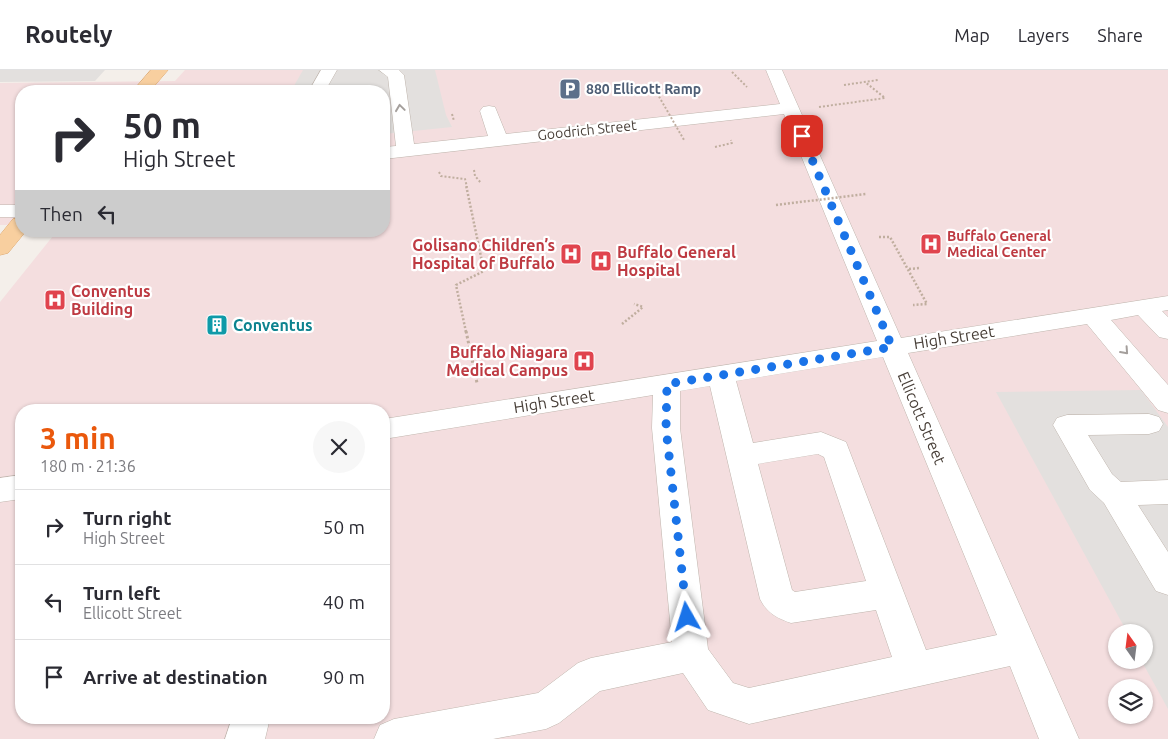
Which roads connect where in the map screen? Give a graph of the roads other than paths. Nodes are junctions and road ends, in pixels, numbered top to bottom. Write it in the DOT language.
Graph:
graph roads {
  1 [pos="160,70"];
  2 [pos="329,70"];
  3 [pos="388,70"];
  4 [pos="774,70"];
  5 [pos="146,85"];
  6 [pos="320,85"];
  7 [pos="790,108"];
  8 [pos="489,111"];
  9 [pos="499,140"];
  10 [pos="406,150"];
  11 [pos="390,151"];
  12 [pos="0,210"];
  13 [pos="15,211"];
  14 [pos="12,229"];
  15 [pos="0,248"];
  16 [pos="1156,305"];
  17 [pos="1093,314"];
  18 [pos="1168,331"];
  19 [pos="892,347"];
  20 [pos="722,374"];
  21 [pos="667,384"];
  22 [pos="1168,403"];
  23 [pos="1149,424"];
  24 [pos="390,428"];
  25 [pos="742,456"];
  26 [pos="15,488"];
  27 [pos="0,490"];
  28 [pos="1168,492"];
  29 [pos="1115,494"];
  30 [pos="1168,581"];
  31 [pos="887,592"];
  32 [pos="1020,647"];
  33 [pos="691,655"];
  34 [pos="915,670"];
  35 [pos="249,724"];
  36 [pos="245,739"];
  37 [pos="394,739"];
  38 [pos="1059,739"];
  1 -- 5 [label="main road"];
  2 -- 6 [label="street"];
  10 -- 3 [label="street, one-way"];
  4 -- 7 [label="street, Ellicott Street"];
  7 -- 9 [label="street, Goodrich Street"];
  7 -- 19 [label="street, Ellicott Street"];
  8 -- 9 [label="street"];
  9 -- 10 [label="street, Goodrich Street"];
  10 -- 11 [label="street, Goodrich Street"];
  12 -- 13 [label="street"];
  14 -- 15 [label="main road"];
  16 -- 17 [label="street, High Street"];
  16 -- 18 [label="street"];
  17 -- 19 [label="street, High Street"];
  17 -- 22 [label="street, one-way"];
  19 -- 20 [label="street, High Street"];
  19 -- 32 [label="street, Ellicott Street"];
  20 -- 21 [label="street, High Street"];
  20 -- 25 [label="street"];
  21 -- 24 [label="street, High Street"];
  21 -- 33 [label="street"];
  23 -- 29 [label="street"];
  25 -- 31 [label="street"];
  25 -- 31 [label="street"];
  26 -- 27 [label="street"];
  28 -- 29 [label="street"];
  29 -- 30 [label="street"];
  31 -- 34 [label="street"];
  32 -- 34 [label="street"];
  32 -- 38 [label="street, Ellicott Street"];
  33 -- 34 [label="street"];
  33 -- 37 [label="street"];
  35 -- 36 [label="street"];
}
